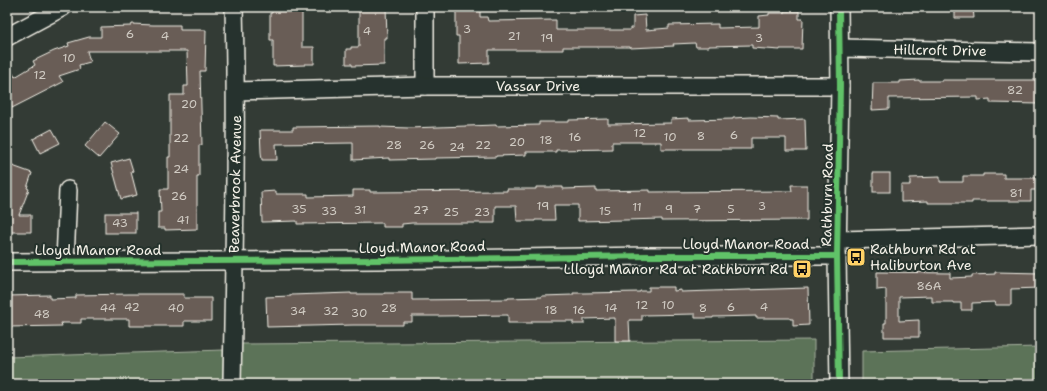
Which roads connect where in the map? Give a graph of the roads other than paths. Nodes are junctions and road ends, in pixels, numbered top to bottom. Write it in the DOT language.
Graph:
graph roads {
  1 [pos="63,7"];
  2 [pos="234,7"];
  3 [pos="425,7"];
  4 [pos="840,7"];
  5 [pos="7,37"];
  6 [pos="840,48"];
  7 [pos="1040,52"];
  8 [pos="425,86"];
  9 [pos="840,86"];
  10 [pos="236,90"];
  11 [pos="68,190"];
  12 [pos="1040,235"];
  13 [pos="838,248"];
  14 [pos="234,261"];
  15 [pos="7,262"];
  16 [pos="65,262"];
  17 [pos="232,384"];
  18 [pos="840,384"];
  1 -- 5 [label="street"];
  2 -- 10 [label="street, Beaverbrook Avenue"];
  3 -- 8 [label="street"];
  4 -- 6 [label="street, Rathburn Road"];
  6 -- 7 [label="street, Hillcroft Drive"];
  6 -- 9 [label="street, Rathburn Road"];
  8 -- 9 [label="street, Vassar Drive"];
  8 -- 10 [label="street, Vassar Drive"];
  9 -- 13 [label="street, Rathburn Road"];
  10 -- 14 [label="street, Beaverbrook Avenue"];
  11 -- 16 [label="street"];
  12 -- 13 [label="street, Lloyd Manor Road"];
  13 -- 14 [label="street, Lloyd Manor Road"];
  13 -- 18 [label="street, Rathburn Road"];
  14 -- 16 [label="street, Lloyd Manor Road"];
  14 -- 17 [label="street, Beaverbrook Avenue"];
  15 -- 16 [label="street, Lloyd Manor Road"];
}
